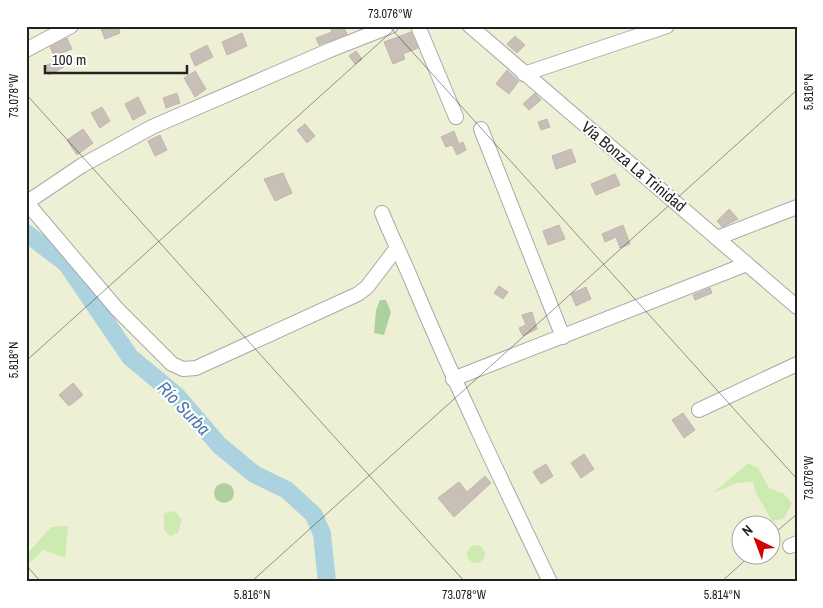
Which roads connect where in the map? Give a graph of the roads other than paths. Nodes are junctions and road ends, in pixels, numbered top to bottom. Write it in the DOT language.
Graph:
graph roads {
  1 [pos="71,26"];
  2 [pos="391,26"];
  3 [pos="418,26"];
  4 [pos="470,26"];
  5 [pos="667,26"];
  6 [pos="26,50"];
  7 [pos="524,74"];
  8 [pos="456,117"];
  9 [pos="481,129"];
  10 [pos="27,203"];
  11 [pos="797,208"];
  12 [pos="382,213"];
  13 [pos="717,238"];
  14 [pos="396,249"];
  15 [pos="747,264"];
  16 [pos="797,307"];
  17 [pos="564,337"];
  18 [pos="797,364"];
  19 [pos="453,379"];
  20 [pos="699,410"];
  21 [pos="550,582"];
  1 -- 6 [label="street"];
  2 -- 10 [label="street"];
  3 -- 8 [label="street"];
  4 -- 7 [label="street, Vía Bonza La Trinidad"];
  5 -- 7 [label="street"];
  7 -- 13 [label="street, Vía Bonza La Trinidad"];
  9 -- 17 [label="street"];
  10 -- 14 [label="street"];
  11 -- 13 [label="street"];
  12 -- 14 [label="street"];
  13 -- 15 [label="street, Vía Bonza La Trinidad"];
  14 -- 19 [label="street"];
  15 -- 16 [label="street, Vía Bonza La Trinidad"];
  15 -- 17 [label="street"];
  17 -- 19 [label="street"];
  18 -- 20 [label="street"];
  19 -- 21 [label="street"];
}
